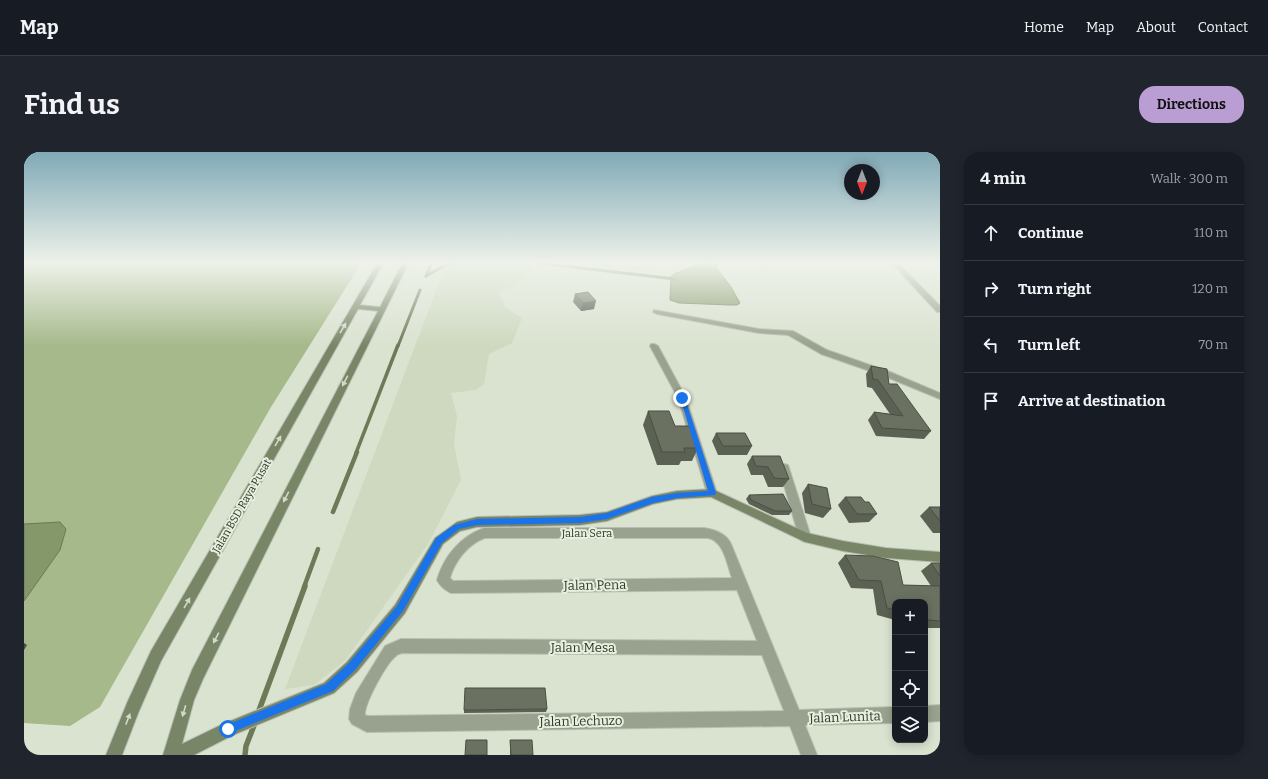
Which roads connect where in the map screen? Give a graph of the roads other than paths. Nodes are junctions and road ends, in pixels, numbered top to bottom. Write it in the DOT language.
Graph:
graph roads {
  1 [pos="364,290"];
  2 [pos="391,290"];
  3 [pos="921,290"];
  4 [pos="354,307"];
  5 [pos="381,309"];
  6 [pos="940,310"];
  7 [pos="657,312"];
  8 [pos="654,346"];
  9 [pos="940,396"];
  10 [pos="784,468"];
  11 [pos="712,493"];
  12 [pos="805,537"];
  13 [pos="940,557"];
  14 [pos="740,584"];
  15 [pos="451,587"];
  16 [pos="766,648"];
  17 [pos="940,713"];
  18 [pos="928,714"];
  19 [pos="892,715"];
  20 [pos="795,718"];
  21 [pos="367,724"];
  22 [pos="114,755"];
  23 [pos="171,755"];
  24 [pos="177,755"];
  25 [pos="809,755"];
  1 -- 4 [label="main road, Jalan BSD Raya Pusat"];
  2 -- 5 [label="main road"];
  3 -- 6 [label="street"];
  4 -- 5 [label="main road"];
  22 -- 4 [label="main road, Jalan BSD Raya Pusat, one-way"];
  5 -- 23 [label="main road, one-way"];
  7 -- 9 [label="street"];
  8 -- 11 [label="street"];
  10 -- 12 [label="street"];
  11 -- 12 [label="main road"];
  11 -- 24 [label="main road"];
  12 -- 13 [label="main road"];
  14 -- 15 [label="street, Jalan Pena"];
  14 -- 15 [label="street, Jalan Sera"];
  14 -- 16 [label="street"];
  16 -- 20 [label="street"];
  16 -- 21 [label="street, Jalan Mesa"];
  17 -- 18 [label="street"];
  19 -- 20 [label="street, Jalan Lunita"];
  20 -- 21 [label="street, Jalan Lechuzo"];
  20 -- 25 [label="street"];
}
